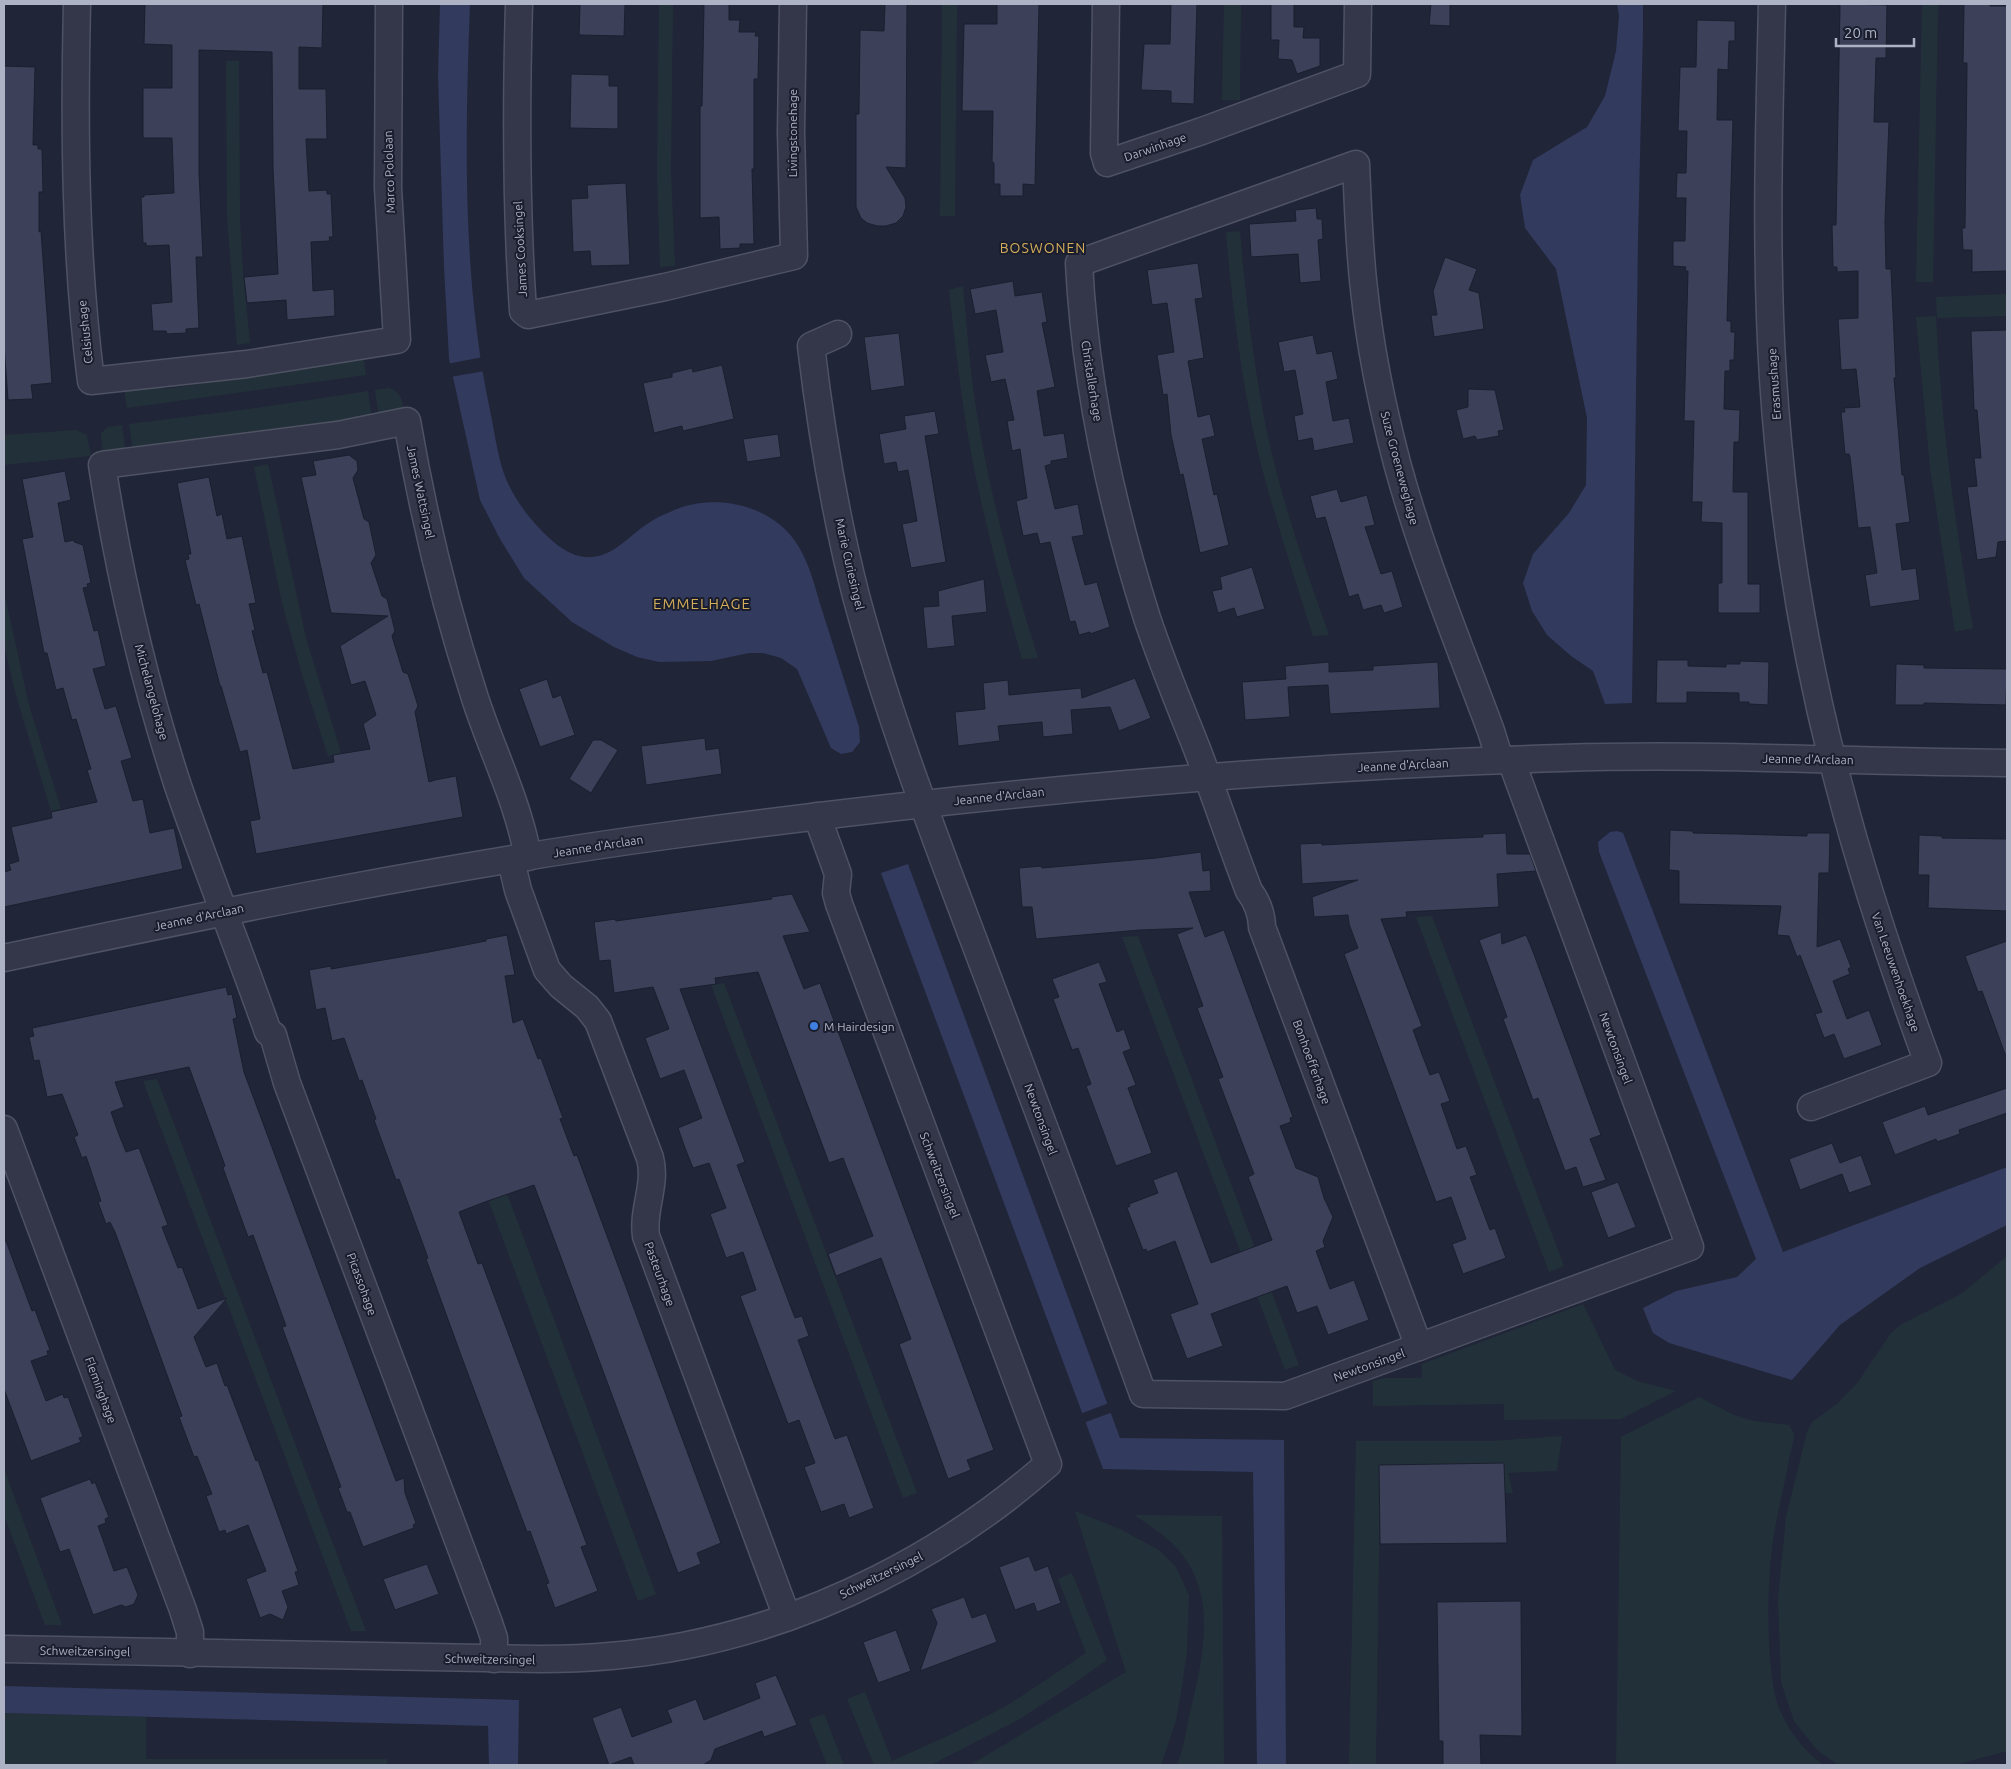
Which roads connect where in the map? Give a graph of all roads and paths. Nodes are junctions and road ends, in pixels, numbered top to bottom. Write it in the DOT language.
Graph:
graph roads {
  1 [pos="77,4"];
  2 [pos="389,4"];
  3 [pos="519,4"];
  4 [pos="793,4"];
  5 [pos="1106,4"];
  6 [pos="1358,4"];
  7 [pos="1772,4"];
  8 [pos="1356,164"];
  9 [pos="788,257"];
  10 [pos="838,334"];
  11 [pos="397,340"];
  12 [pos="102,465"];
  13 [pos="1505,760"];
  14 [pos="1832,760"];
  15 [pos="2007,763"];
  16 [pos="1206,777"];
  17 [pos="923,804"];
  18 [pos="817,816"];
  19 [pos="520,858"];
  20 [pos="223,912"];
  21 [pos="4,958"];
  22 [pos="1811,1107"];
  23 [pos="4,1128"];
  24 [pos="1419,1347"];
  25 [pos="787,1617"];
  26 [pos="4,1650"];
  27 [pos="190,1654"];
  28 [pos="494,1659"];
  1 -- 11 [label="street, Celsiushage"];
  2 -- 11 [label="street, Marco Pololaan"];
  3 -- 9 [label="street, James Cooksingel"];
  4 -- 9 [label="street, Livingstonehage"];
  5 -- 6 [label="street, Darwinhage"];
  7 -- 14 [label="street, Erasmushage"];
  8 -- 13 [label="street, Suze Groeneweghage"];
  8 -- 16 [label="street, Christallerhage"];
  10 -- 17 [label="street, Marie Curiesingel"];
  12 -- 19 [label="street, James Wattsingel"];
  12 -- 20 [label="street, Michelangelohage"];
  13 -- 14 [label="street, Jeanne d'Arclaan"];
  13 -- 16 [label="street, Jeanne d'Arclaan"];
  13 -- 24 [label="street, Newtonsingel"];
  14 -- 15 [label="street, Jeanne d'Arclaan"];
  14 -- 22 [label="street, Van Leeuwenhoekhage"];
  16 -- 17 [label="street, Jeanne d'Arclaan"];
  16 -- 24 [label="street, Bonhoefferhage"];
  17 -- 18 [label="street, Jeanne d'Arclaan"];
  17 -- 24 [label="street, Newtonsingel"];
  18 -- 19 [label="street, Jeanne d'Arclaan"];
  18 -- 25 [label="street, Schweitzersingel"];
  19 -- 20 [label="street, Jeanne d'Arclaan"];
  19 -- 25 [label="street, Pasteurhage"];
  20 -- 21 [label="street, Jeanne d'Arclaan"];
  20 -- 28 [label="street, Picassohage"];
  23 -- 27 [label="street, Fleminghage"];
  25 -- 28 [label="street, Schweitzersingel"];
  26 -- 27 [label="street, Schweitzersingel"];
  27 -- 28 [label="street, Schweitzersingel"];
}
